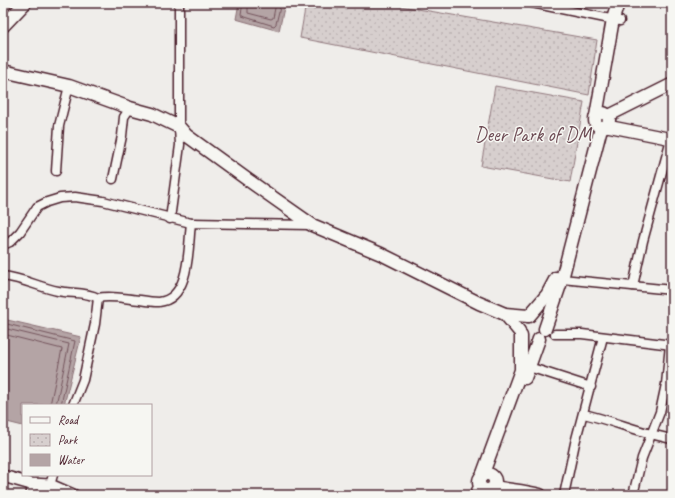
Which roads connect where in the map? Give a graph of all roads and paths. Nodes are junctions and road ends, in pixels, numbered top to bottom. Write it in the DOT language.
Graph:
graph roads {
  1 [pos="25,3"];
  2 [pos="178,3"];
  3 [pos="532,3"];
  4 [pos="618,3"];
  5 [pos="622,3"];
  6 [pos="616,20"];
  7 [pos="3,26"];
  8 [pos="3,71"];
  9 [pos="672,84"];
  10 [pos="69,86"];
  11 [pos="130,108"];
  12 [pos="602,120"];
  13 [pos="179,128"];
  14 [pos="672,139"];
  15 [pos="56,171"];
  16 [pos="113,179"];
  17 [pos="170,219"];
  18 [pos="191,223"];
  19 [pos="312,225"];
  20 [pos="3,245"];
  21 [pos="3,276"];
  22 [pos="562,279"];
  23 [pos="633,286"];
  24 [pos="672,290"];
  25 [pos="98,298"];
  26 [pos="505,314"];
  27 [pos="528,316"];
  28 [pos="520,333"];
  29 [pos="546,334"];
  30 [pos="603,337"];
  31 [pos="671,345"];
  32 [pos="529,367"];
  33 [pos="591,387"];
  34 [pos="73,404"];
  35 [pos="584,414"];
  36 [pos="651,435"];
  37 [pos="672,439"];
  38 [pos="3,476"];
  39 [pos="52,480"];
  40 [pos="486,483"];
  41 [pos="30,489"];
  42 [pos="73,495"];
  43 [pos="540,495"];
  44 [pos="564,495"];
  45 [pos="633,495"];
  1 -- 7 [label="main road"];
  2 -- 13 [label="street"];
  3 -- 6 [label="street"];
  4 -- 6 [label="main road"];
  5 -- 6 [label="main road"];
  6 -- 12 [label="main road"];
  8 -- 10 [label="main road"];
  9 -- 12 [label="street"];
  10 -- 11 [label="main road"];
  10 -- 15 [label="street"];
  11 -- 13 [label="main road"];
  11 -- 16 [label="street"];
  12 -- 14 [label="street"];
  12 -- 22 [label="main road"];
  12 -- 27 [label="main road"];
  13 -- 17 [label="street"];
  13 -- 19 [label="main road"];
  14 -- 23 [label="street"];
  17 -- 18 [label="street"];
  17 -- 20 [label="street"];
  18 -- 19 [label="street"];
  18 -- 25 [label="street"];
  19 -- 26 [label="main road"];
  21 -- 25 [label="street"];
  22 -- 23 [label="street"];
  22 -- 29 [label="main road"];
  23 -- 24 [label="street"];
  25 -- 34 [label="street"];
  26 -- 27 [label="main road"];
  26 -- 28 [label="main road"];
  27 -- 28 [label="main road"];
  27 -- 29 [label="main road"];
  28 -- 29 [label="main road"];
  28 -- 40 [label="main road"];
  29 -- 30 [label="street"];
  29 -- 32 [label="main road"];
  30 -- 31 [label="street"];
  30 -- 33 [label="street"];
  31 -- 36 [label="street"];
  32 -- 33 [label="street"];
  32 -- 40 [label="main road"];
  33 -- 35 [label="street"];
  35 -- 36 [label="street"];
  35 -- 44 [label="street"];
  36 -- 37 [label="street"];
  36 -- 45 [label="street"];
  38 -- 41 [label="street"];
  39 -- 41 [label="street"];
  39 -- 42 [label="street"];
  40 -- 43 [label="main road"];
}
